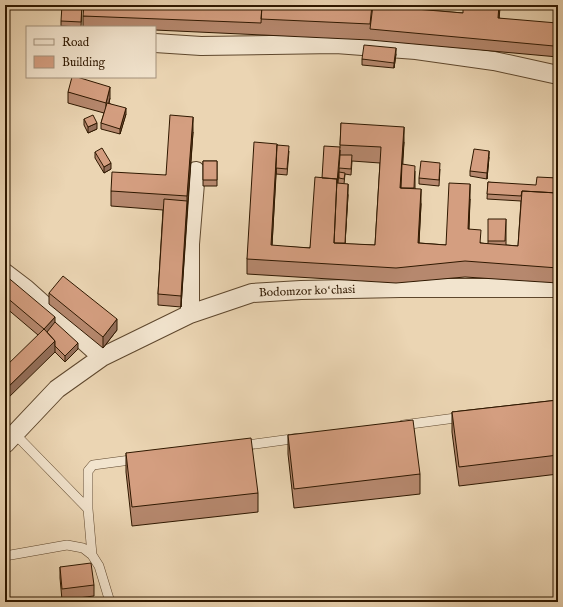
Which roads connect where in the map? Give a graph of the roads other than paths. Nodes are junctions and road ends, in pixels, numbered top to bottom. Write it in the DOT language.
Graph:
graph roads {
  1 [pos="156,43"];
  2 [pos="558,75"];
  3 [pos="196,171"];
  4 [pos="5,273"];
  5 [pos="558,288"];
  6 [pos="190,314"];
  7 [pos="102,357"];
  8 [pos="471,416"];
  9 [pos="392,426"];
  10 [pos="306,437"];
  11 [pos="10,439"];
  12 [pos="234,446"];
  13 [pos="148,458"];
  14 [pos="88,508"];
  15 [pos="92,554"];
  16 [pos="5,556"];
  17 [pos="110,602"];
  1 -- 2 [label="street"];
  3 -- 6 [label="street"];
  4 -- 7 [label="street"];
  5 -- 6 [label="street, Bodomzor koʻchasi"];
  6 -- 7 [label="street, Bodomzor koʻchasi"];
  7 -- 11 [label="street, Bodomzor koʻchasi"];
  8 -- 9 [label="lane"];
  10 -- 12 [label="lane"];
  11 -- 14 [label="lane"];
  13 -- 14 [label="lane"];
  14 -- 15 [label="lane"];
  15 -- 16 [label="lane"];
  15 -- 17 [label="lane"];
}
